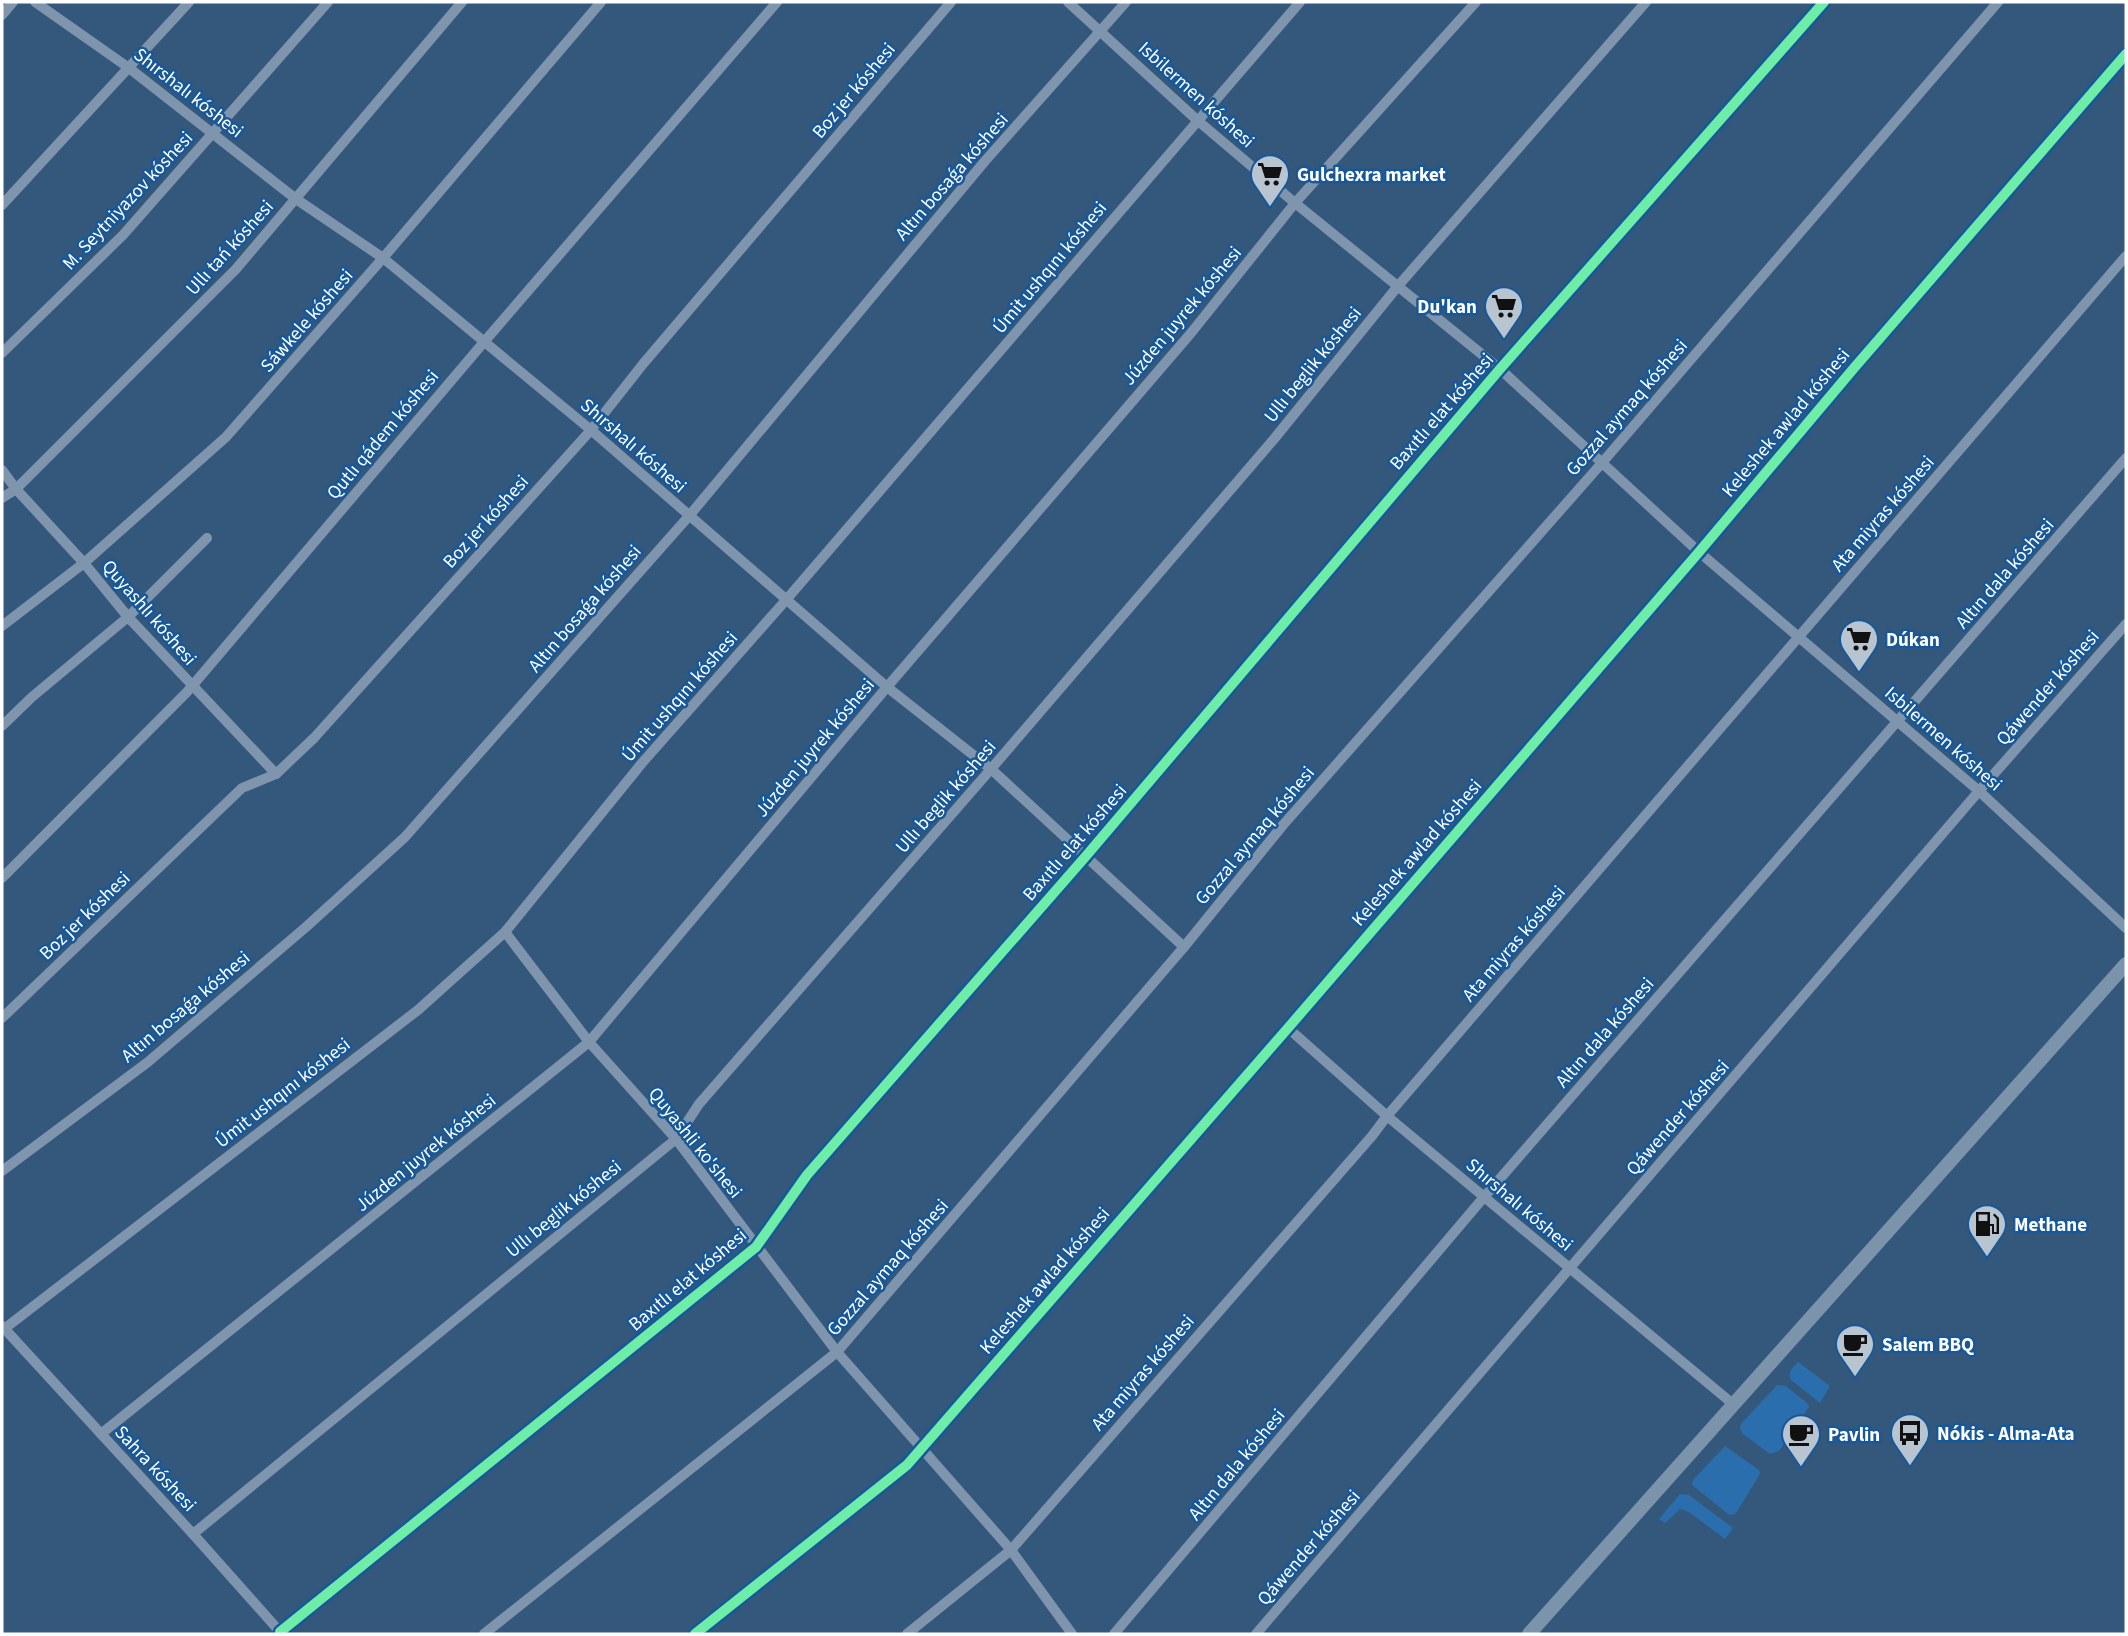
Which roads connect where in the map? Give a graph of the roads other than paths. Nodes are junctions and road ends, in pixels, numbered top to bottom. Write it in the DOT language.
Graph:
graph roads {
  1 [pos="13,2"];
  2 [pos="35,2"];
  3 [pos="189,2"];
  4 [pos="328,2"];
  5 [pos="463,2"];
  6 [pos="601,2"];
  7 [pos="778,2"];
  8 [pos="951,2"];
  9 [pos="1068,2"];
  10 [pos="1126,2"];
  11 [pos="1300,2"];
  12 [pos="1476,2"];
  13 [pos="1646,2"];
  14 [pos="1824,2"];
  15 [pos="1998,2"];
  16 [pos="2,15"];
  17 [pos="1101,31"];
  18 [pos="2126,54"];
  19 [pos="129,68"];
  20 [pos="1197,120"];
  21 [pos="214,132"];
  22 [pos="296,199"];
  23 [pos="1295,203"];
  24 [pos="2,205"];
  25 [pos="2126,256"];
  26 [pos="383,258"];
  27 [pos="1398,286"];
  28 [pos="484,341"];
  29 [pos="2,353"];
  30 [pos="1500,369"];
  31 [pos="591,430"];
  32 [pos="2126,458"];
  33 [pos="1601,464"];
  34 [pos="2,470"];
  35 [pos="16,489"];
  36 [pos="2,498"];
  37 [pos="689,516"];
  38 [pos="207,538"];
  39 [pos="1699,552"];
  40 [pos="84,564"];
  41 [pos="786,600"];
  42 [pos="128,617"];
  43 [pos="2126,624"];
  44 [pos="2,626"];
  45 [pos="1799,637"];
  46 [pos="192,686"];
  47 [pos="887,687"];
  48 [pos="1899,720"];
  49 [pos="2,726"];
  50 [pos="991,769"];
  51 [pos="276,774"];
  52 [pos="1979,791"];
  53 [pos="1086,856"];
  54 [pos="2,878"];
  55 [pos="2126,928"];
  56 [pos="505,932"];
  57 [pos="1184,947"];
  58 [pos="2126,964"];
  59 [pos="2,1018"];
  60 [pos="1288,1028"];
  61 [pos="589,1042"];
  62 [pos="1387,1116"];
  63 [pos="676,1139"];
  64 [pos="2,1171"];
  65 [pos="1484,1197"];
  66 [pos="756,1247"];
  67 [pos="1570,1269"];
  68 [pos="3,1328"];
  69 [pos="837,1352"];
  70 [pos="1733,1405"];
  71 [pos="101,1434"];
  72 [pos="922,1447"];
  73 [pos="193,1534"];
  74 [pos="1011,1550"];
  75 [pos="281,1633"];
  76 [pos="484,1634"];
  77 [pos="695,1634"];
  78 [pos="907,1634"];
  79 [pos="1072,1634"];
  80 [pos="1114,1634"];
  81 [pos="1256,1634"];
  82 [pos="1529,1634"];
  1 -- 16 [label="street"];
  2 -- 19 [label="street, Shırshalı kóshesi"];
  3 -- 19 [label="street"];
  4 -- 21 [label="street, M. Seytniyazov kóshesi"];
  5 -- 22 [label="street, Ullı tań kóshesi"];
  6 -- 26 [label="street, Sáwkele kóshesi"];
  7 -- 28 [label="street, Qutlı qádem kóshesi"];
  8 -- 31 [label="street, Boz jer kóshesi"];
  9 -- 17 [label="street, Isbilermen kóshesi"];
  10 -- 17 [label="street, Altın bosaǵa kóshesi"];
  11 -- 20 [label="street, Úmit ushqını kóshesi"];
  12 -- 23 [label="street, Júzden juyrek kóshesi"];
  13 -- 27 [label="street, Ullı beglik kóshesi"];
  14 -- 30 [label="street, Baxıtlı elat kóshesi"];
  15 -- 33 [label="street, Gozzal aymaq kóshesi"];
  17 -- 20 [label="street, Isbilermen kóshesi"];
  17 -- 37 [label="street, Altın bosaǵa kóshesi"];
  18 -- 39 [label="street, Keleshek awlad kóshesi"];
  19 -- 21 [label="street, Shırshalı kóshesi"];
  19 -- 24 [label="street"];
  20 -- 23 [label="street, Isbilermen kóshesi"];
  20 -- 41 [label="street, Úmit ushqını kóshesi"];
  21 -- 22 [label="street, Shırshalı kóshesi"];
  21 -- 29 [label="street, M. Seytniyazov kóshesi"];
  22 -- 26 [label="street, Shırshalı kóshesi"];
  22 -- 35 [label="street, Ullı tań kóshesi"];
  23 -- 27 [label="street, Isbilermen kóshesi"];
  23 -- 47 [label="street, Júzden juyrek kóshesi"];
  25 -- 45 [label="street, Ata miyras kóshesi"];
  26 -- 28 [label="street, Shırshalı kóshesi"];
  26 -- 40 [label="street, Sáwkele kóshesi"];
  27 -- 30 [label="street, Isbilermen kóshesi"];
  27 -- 50 [label="street, Ullı beglik kóshesi"];
  28 -- 31 [label="street, Shırshalı kóshesi"];
  28 -- 46 [label="street, Qutlı qádem kóshesi"];
  30 -- 33 [label="street, Isbilermen kóshesi"];
  30 -- 53 [label="street, Baxıtlı elat kóshesi"];
  31 -- 37 [label="street, Shırshalı kóshesi"];
  31 -- 51 [label="street, Boz jer kóshesi"];
  32 -- 48 [label="street, Altın dala kóshesi"];
  33 -- 39 [label="street, Isbilermen kóshesi"];
  33 -- 57 [label="street, Gozzal aymaq kóshesi"];
  34 -- 35 [label="street, Quyashlı kóshesi"];
  35 -- 36 [label="street, Ullı tań kóshesi"];
  35 -- 40 [label="street, Quyashlı kóshesi"];
  37 -- 41 [label="street, Shırshalı kóshesi"];
  37 -- 64 [label="street, Altın bosaǵa kóshesi"];
  38 -- 42 [label="street"];
  39 -- 45 [label="street, Isbilermen kóshesi"];
  39 -- 60 [label="street, Keleshek awlad kóshesi"];
  40 -- 42 [label="street, Quyashlı kóshesi"];
  40 -- 44 [label="street, Sáwkele kóshesi"];
  41 -- 47 [label="street, Shırshalı kóshesi"];
  41 -- 56 [label="street, Úmit ushqını kóshesi"];
  42 -- 46 [label="street, Quyashlı kóshesi"];
  42 -- 49 [label="street"];
  43 -- 52 [label="street, Qáwender kóshesi"];
  45 -- 48 [label="street, Isbilermen kóshesi"];
  45 -- 62 [label="street, Ata miyras kóshesi"];
  46 -- 51 [label="street, Quyashlı kóshesi"];
  46 -- 54 [label="street, Qutlı qádem kóshesi"];
  47 -- 50 [label="street, Shırshalı kóshesi"];
  47 -- 61 [label="street, Júzden juyrek kóshesi"];
  48 -- 52 [label="street, Isbilermen kóshesi"];
  48 -- 65 [label="street, Altın dala kóshesi"];
  50 -- 53 [label="street, Shırshalı kóshesi"];
  50 -- 63 [label="street, Ullı beglik kóshesi"];
  51 -- 59 [label="street, Boz jer kóshesi"];
  52 -- 55 [label="street, Isbilermen kóshesi"];
  52 -- 67 [label="street, Qáwender kóshesi"];
  53 -- 57 [label="street, Shırshalı kóshesi"];
  53 -- 66 [label="street, Baxıtlı elat kóshesi"];
  56 -- 61 [label="street, Quyashli ko'shesi"];
  56 -- 68 [label="street, Úmit ushqını kóshesi"];
  57 -- 69 [label="street, Gozzal aymaq kóshesi"];
  58 -- 70 [label="main road"];
  60 -- 62 [label="street, Shırshalı kóshesi"];
  60 -- 72 [label="street, Keleshek awlad kóshesi"];
  61 -- 63 [label="street, Quyashli ko'shesi"];
  61 -- 71 [label="street, Júzden juyrek kóshesi"];
  62 -- 65 [label="street, Shırshalı kóshesi"];
  62 -- 74 [label="street, Ata miyras kóshesi"];
  63 -- 66 [label="street, Quyashli ko'shesi"];
  63 -- 73 [label="street, Ullı beglik kóshesi"];
  65 -- 67 [label="street, Shırshalı kóshesi"];
  65 -- 80 [label="street, Altın dala kóshesi"];
  66 -- 69 [label="street, Quyashli ko'shesi"];
  66 -- 75 [label="street, Baxıtlı elat kóshesi"];
  67 -- 70 [label="street, Shırshalı kóshesi"];
  67 -- 81 [label="street, Qáwender kóshesi"];
  68 -- 71 [label="street, Sahra kóshesi"];
  69 -- 72 [label="street, Quyashli ko'shesi"];
  69 -- 76 [label="street, Gozzal aymaq kóshesi"];
  70 -- 82 [label="main road"];
  71 -- 73 [label="street, Sahra kóshesi"];
  72 -- 74 [label="street, Quyashli ko'shesi"];
  72 -- 77 [label="street, Keleshek awlad kóshesi"];
  73 -- 75 [label="street, Sahra kóshesi"];
  74 -- 78 [label="street, Ata miyras kóshesi"];
  74 -- 79 [label="street, Quyashli ko'shesi"];
}
